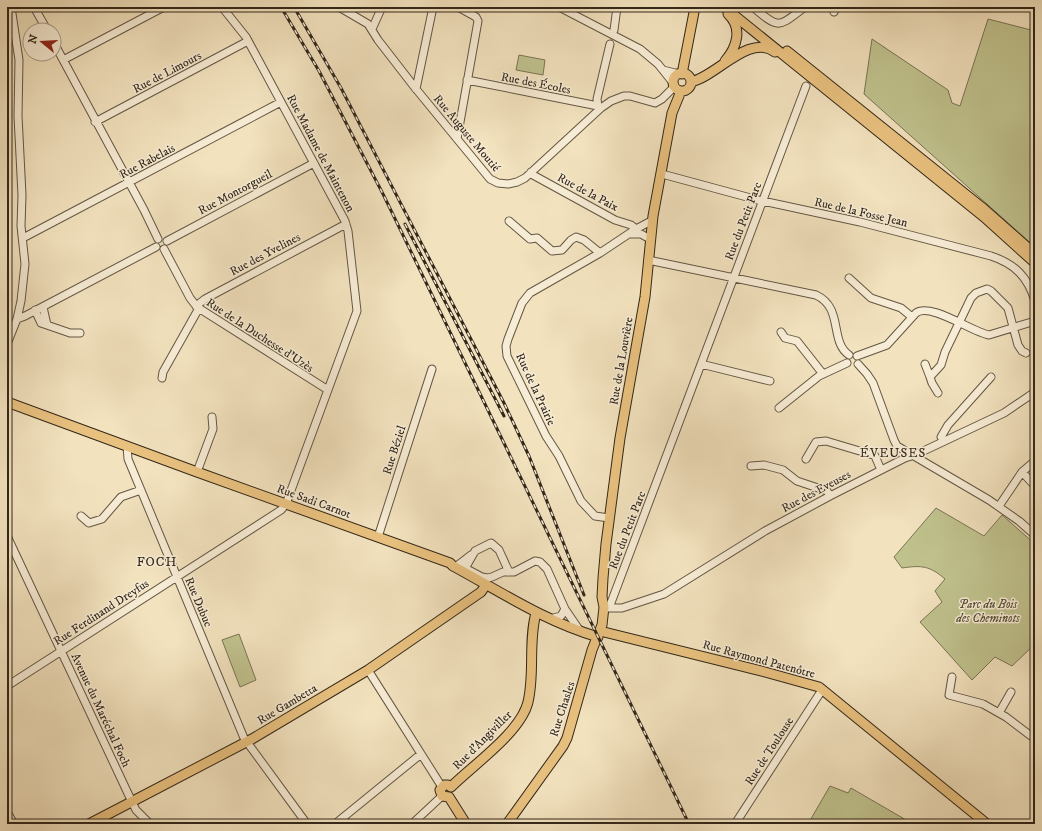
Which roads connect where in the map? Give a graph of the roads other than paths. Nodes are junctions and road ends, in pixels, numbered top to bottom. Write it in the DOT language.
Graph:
graph roads {
  1 [pos="11,7"];
  2 [pos="34,7"];
  3 [pos="164,7"];
  4 [pos="222,7"];
  5 [pos="339,7"];
  6 [pos="382,7"];
  7 [pos="432,7"];
  8 [pos="458,7"];
  9 [pos="560,7"];
  10 [pos="617,7"];
  11 [pos="695,7"];
  12 [pos="723,7"];
  13 [pos="733,7"];
  14 [pos="753,7"];
  15 [pos="805,7"];
  16 [pos="42,22"];
  17 [pos="372,29"];
  18 [pos="612,34"];
  19 [pos="248,41"];
  20 [pos="610,44"];
  21 [pos="63,60"];
  22 [pos="793,64"];
  23 [pos="716,69"];
  24 [pos="663,70"];
  25 [pos="681,74"];
  26 [pos="467,80"];
  27 [pos="691,82"];
  28 [pos="806,86"];
  29 [pos="677,87"];
  30 [pos="416,90"];
  31 [pos="281,102"];
  32 [pos="599,107"];
  33 [pos="95,122"];
  34 [pos="457,139"];
  35 [pos="314,163"];
  36 [pos="531,172"];
  37 [pos="662,174"];
  38 [pos="129,183"];
  39 [pos="763,201"];
  40 [pos="653,220"];
  41 [pos="509,221"];
  42 [pos="346,224"];
  43 [pos="636,229"];
  44 [pos="630,234"];
  45 [pos="23,238"];
  46 [pos="158,239"];
  47 [pos="650,239"];
  48 [pos="167,241"];
  49 [pos="156,247"];
  50 [pos="164,249"];
  51 [pos="1024,252"];
  52 [pos="600,253"];
  53 [pos="1035,254"];
  54 [pos="648,260"];
  55 [pos="1035,263"];
  56 [pos="1035,266"];
  57 [pos="733,277"];
  58 [pos="849,278"];
  59 [pos="1035,301"];
  60 [pos="42,306"];
  61 [pos="197,307"];
  62 [pos="35,310"];
  63 [pos="912,317"];
  64 [pos="17,319"];
  65 [pos="1035,321"];
  66 [pos="959,322"];
  67 [pos="47,326"];
  68 [pos="1012,328"];
  69 [pos="781,332"];
  70 [pos="80,333"];
  71 [pos="7,344"];
  72 [pos="1026,353"];
  73 [pos="849,355"];
  74 [pos="857,360"];
  75 [pos="847,363"];
  76 [pos="701,364"];
  77 [pos="925,364"];
  78 [pos="432,369"];
  79 [pos="823,374"];
  80 [pos="930,377"];
  81 [pos="991,377"];
  82 [pos="162,378"];
  83 [pos="770,381"];
  84 [pos="328,390"];
  85 [pos="1035,392"];
  86 [pos="938,393"];
  87 [pos="9,403"];
  88 [pos="779,408"];
  89 [pos="212,417"];
  90 [pos="944,442"];
  91 [pos="127,446"];
  92 [pos="915,455"];
  93 [pos="806,459"];
  94 [pos="1035,461"];
  95 [pos="752,466"];
  96 [pos="881,470"];
  97 [pos="197,472"];
  98 [pos="1022,472"];
  99 [pos="1035,486"];
  100 [pos="141,490"];
  101 [pos="830,496"];
  102 [pos="286,504"];
  103 [pos="999,506"];
  104 [pos="81,516"];
  105 [pos="609,518"];
  106 [pos="1035,535"];
  107 [pos="7,536"];
  108 [pos="378,537"];
  109 [pos="471,556"];
  110 [pos="459,567"];
  111 [pos="474,572"];
  112 [pos="510,572"];
  113 [pos="176,577"];
  114 [pos="492,577"];
  115 [pos="484,582"];
  116 [pos="497,591"];
  117 [pos="608,605"];
  118 [pos="565,609"];
  119 [pos="536,613"];
  120 [pos="550,619"];
  121 [pos="580,631"];
  122 [pos="599,634"];
  123 [pos="592,650"];
  124 [pos="61,651"];
  125 [pos="368,670"];
  126 [pos="952,677"];
  127 [pos="7,686"];
  128 [pos="822,690"];
  129 [pos="1010,692"];
  130 [pos="999,713"];
  131 [pos="1035,739"];
  132 [pos="247,742"];
  133 [pos="421,754"];
  134 [pos="447,787"];
  135 [pos="445,797"];
  136 [pos="132,802"];
  137 [pos="7,812"];
  138 [pos="1035,819"];
  139 [pos="102,822"];
  140 [pos="508,823"];
  141 [pos="14,824"];
  142 [pos="90,824"];
  143 [pos="150,824"];
  144 [pos="307,824"];
  145 [pos="335,824"];
  146 [pos="412,824"];
  147 [pos="466,824"];
  148 [pos="735,824"];
  149 [pos="987,824"];
  150 [pos="1033,824"];
  1 -- 45 [label="street"];
  2 -- 16 [label="street"];
  3 -- 21 [label="street"];
  4 -- 19 [label="street, Rue Madame de Maintenon"];
  5 -- 17 [label="street, Rue Auguste Moutié"];
  6 -- 17 [label="street"];
  7 -- 30 [label="street"];
  8 -- 26 [label="street"];
  9 -- 18 [label="street"];
  10 -- 18 [label="street"];
  11 -- 25 [label="main road"];
  12 -- 22 [label="main road"];
  12 -- 23 [label="main road"];
  13 -- 53 [label="main road"];
  14 -- 15 [label="street"];
  17 -- 30 [label="street, Rue Auguste Moutié"];
  18 -- 24 [label="street"];
  19 -- 31 [label="street, Rue Madame de Maintenon"];
  19 -- 33 [label="street, Rue de Limours"];
  20 -- 32 [label="street"];
  21 -- 33 [label="street"];
  22 -- 23 [label="main road"];
  22 -- 51 [label="main road"];
  23 -- 27 [label="main road"];
  24 -- 25 [label="street"];
  24 -- 29 [label="street"];
  25 -- 27 [label="main road"];
  25 -- 29 [label="main road"];
  26 -- 32 [label="street, Rue des Écoles"];
  26 -- 34 [label="street"];
  27 -- 29 [label="main road"];
  28 -- 39 [label="street, Rue du Petit Parc"];
  29 -- 32 [label="street, Rue Auguste Moutié"];
  29 -- 37 [label="main road, Rue de la Louvière"];
  30 -- 34 [label="street, Rue Auguste Moutié"];
  31 -- 35 [label="street, Rue Madame de Maintenon"];
  31 -- 38 [label="street, Rue Rabelais"];
  32 -- 36 [label="street, Rue Auguste Moutié"];
  33 -- 38 [label="street"];
  34 -- 36 [label="street, Rue Auguste Moutié"];
  35 -- 42 [label="street, Rue Madame de Maintenon"];
  35 -- 48 [label="street, Rue Montorgueil"];
  36 -- 43 [label="street, Rue de la Paix"];
  37 -- 39 [label="street, Rue de la Fosse Jean"];
  37 -- 40 [label="main road, Rue de la Louvière"];
  38 -- 45 [label="street, Rue Rabelais"];
  38 -- 46 [label="street"];
  39 -- 57 [label="street, Rue du Petit Parc"];
  39 -- 59 [label="street, Rue de la Fosse Jean"];
  40 -- 43 [label="street, Rue de la Prairie"];
  40 -- 47 [label="main road, Rue de la Louvière"];
  41 -- 52 [label="street"];
  42 -- 61 [label="street, Rue des Yvelines"];
  42 -- 84 [label="street, Rue Madame de Maintenon"];
  43 -- 44 [label="street, Rue de la Prairie"];
  44 -- 47 [label="street"];
  44 -- 52 [label="street, Rue de la Prairie"];
  45 -- 64 [label="street"];
  46 -- 48 [label="street"];
  46 -- 49 [label="street"];
  47 -- 54 [label="main road, Rue de la Louvière"];
  48 -- 50 [label="street"];
  49 -- 50 [label="street"];
  49 -- 60 [label="street"];
  50 -- 61 [label="street, Rue de la Duchesse d'Uzès"];
  51 -- 55 [label="main road"];
  51 -- 56 [label="main road"];
  52 -- 105 [label="street, Rue de la Prairie"];
  54 -- 57 [label="street"];
  54 -- 105 [label="main road, Rue de la Louvière"];
  57 -- 73 [label="street"];
  57 -- 76 [label="street, Rue du Petit Parc"];
  58 -- 63 [label="street"];
  60 -- 62 [label="street"];
  60 -- 67 [label="street"];
  61 -- 82 [label="street"];
  61 -- 84 [label="street, Rue de la Duchesse d'Uzès"];
  62 -- 64 [label="street"];
  62 -- 67 [label="street"];
  63 -- 66 [label="street"];
  63 -- 74 [label="street"];
  64 -- 71 [label="street"];
  65 -- 68 [label="street"];
  66 -- 68 [label="street"];
  66 -- 68 [label="street"];
  66 -- 80 [label="street"];
  67 -- 70 [label="street"];
  68 -- 72 [label="street"];
  69 -- 79 [label="street"];
  73 -- 74 [label="street"];
  73 -- 75 [label="street"];
  74 -- 75 [label="street"];
  74 -- 92 [label="street"];
  75 -- 79 [label="street"];
  76 -- 83 [label="street"];
  76 -- 117 [label="street, Rue du Petit Parc"];
  77 -- 80 [label="street"];
  78 -- 108 [label="street, Rue Béziel"];
  79 -- 88 [label="street"];
  80 -- 86 [label="street"];
  81 -- 90 [label="street"];
  84 -- 102 [label="street, Rue Madame de Maintenon"];
  85 -- 90 [label="street, Rue des Eveuses"];
  87 -- 91 [label="main road, Rue Sadi Carnot"];
  89 -- 97 [label="street"];
  90 -- 92 [label="street, Rue des Eveuses"];
  91 -- 97 [label="main road, Rue Sadi Carnot"];
  91 -- 100 [label="street, Rue Dubuc"];
  92 -- 96 [label="street, Rue des Eveuses"];
  92 -- 103 [label="street"];
  93 -- 96 [label="street"];
  94 -- 98 [label="street"];
  95 -- 101 [label="street"];
  96 -- 101 [label="street, Rue des Eveuses"];
  97 -- 102 [label="main road, Rue Sadi Carnot"];
  98 -- 99 [label="street"];
  98 -- 103 [label="street"];
  100 -- 104 [label="street"];
  100 -- 113 [label="street, Rue Dubuc"];
  101 -- 117 [label="street, Rue des Eveuses"];
  102 -- 108 [label="main road, Rue Sadi Carnot"];
  102 -- 113 [label="street, Rue Ferdinand Dreyfus"];
  103 -- 106 [label="street"];
  105 -- 117 [label="main road, Rue de la Louvière"];
  107 -- 124 [label="street, Avenue du Maréchal Foch"];
  108 -- 110 [label="main road, Rue Sadi Carnot"];
  109 -- 110 [label="street"];
  109 -- 111 [label="street"];
  109 -- 112 [label="street"];
  110 -- 111 [label="street"];
  110 -- 115 [label="main road, Rue Sadi Carnot"];
  111 -- 115 [label="street"];
  112 -- 114 [label="street"];
  112 -- 118 [label="street"];
  113 -- 124 [label="street, Rue Ferdinand Dreyfus"];
  113 -- 132 [label="street, Rue Dubuc"];
  114 -- 115 [label="street"];
  114 -- 116 [label="street"];
  115 -- 116 [label="main road, Rue Sadi Carnot"];
  115 -- 125 [label="main road, Rue Gambetta"];
  116 -- 119 [label="main road, Rue Sadi Carnot"];
  117 -- 122 [label="main road, Rue de la Louvière"];
  118 -- 120 [label="street"];
  118 -- 121 [label="street"];
  119 -- 120 [label="main road, Rue Sadi Carnot"];
  119 -- 134 [label="main road, Rue d'Angiviller"];
  120 -- 121 [label="main road, Rue Sadi Carnot"];
  121 -- 122 [label="main road, Rue Sadi Carnot"];
  121 -- 123 [label="main road"];
  122 -- 123 [label="main road, Rue Chasles"];
  122 -- 128 [label="main road, Rue Raymond Patenôtre"];
  123 -- 140 [label="main road, Rue Chasles"];
  124 -- 127 [label="street, Rue Ferdinand Dreyfus"];
  124 -- 136 [label="street, Avenue du Maréchal Foch"];
  125 -- 132 [label="main road, Rue Gambetta"];
  125 -- 133 [label="street"];
  126 -- 130 [label="street"];
  128 -- 148 [label="street, Rue de Toulouse"];
  128 -- 149 [label="main road, Rue Raymond Patenôtre"];
  129 -- 130 [label="street"];
  130 -- 131 [label="street"];
  132 -- 136 [label="main road, Rue Gambetta"];
  132 -- 144 [label="street, Rue Dubuc"];
  133 -- 134 [label="street"];
  133 -- 145 [label="street"];
  134 -- 135 [label="main road"];
  135 -- 146 [label="street"];
  135 -- 147 [label="main road"];
  136 -- 139 [label="main road, Rue Gambetta"];
  136 -- 143 [label="street, Avenue du Maréchal Foch"];
  137 -- 141 [label="street"];
  138 -- 150 [label="street"];
  139 -- 142 [label="main road, Rue Gambetta"];
}
